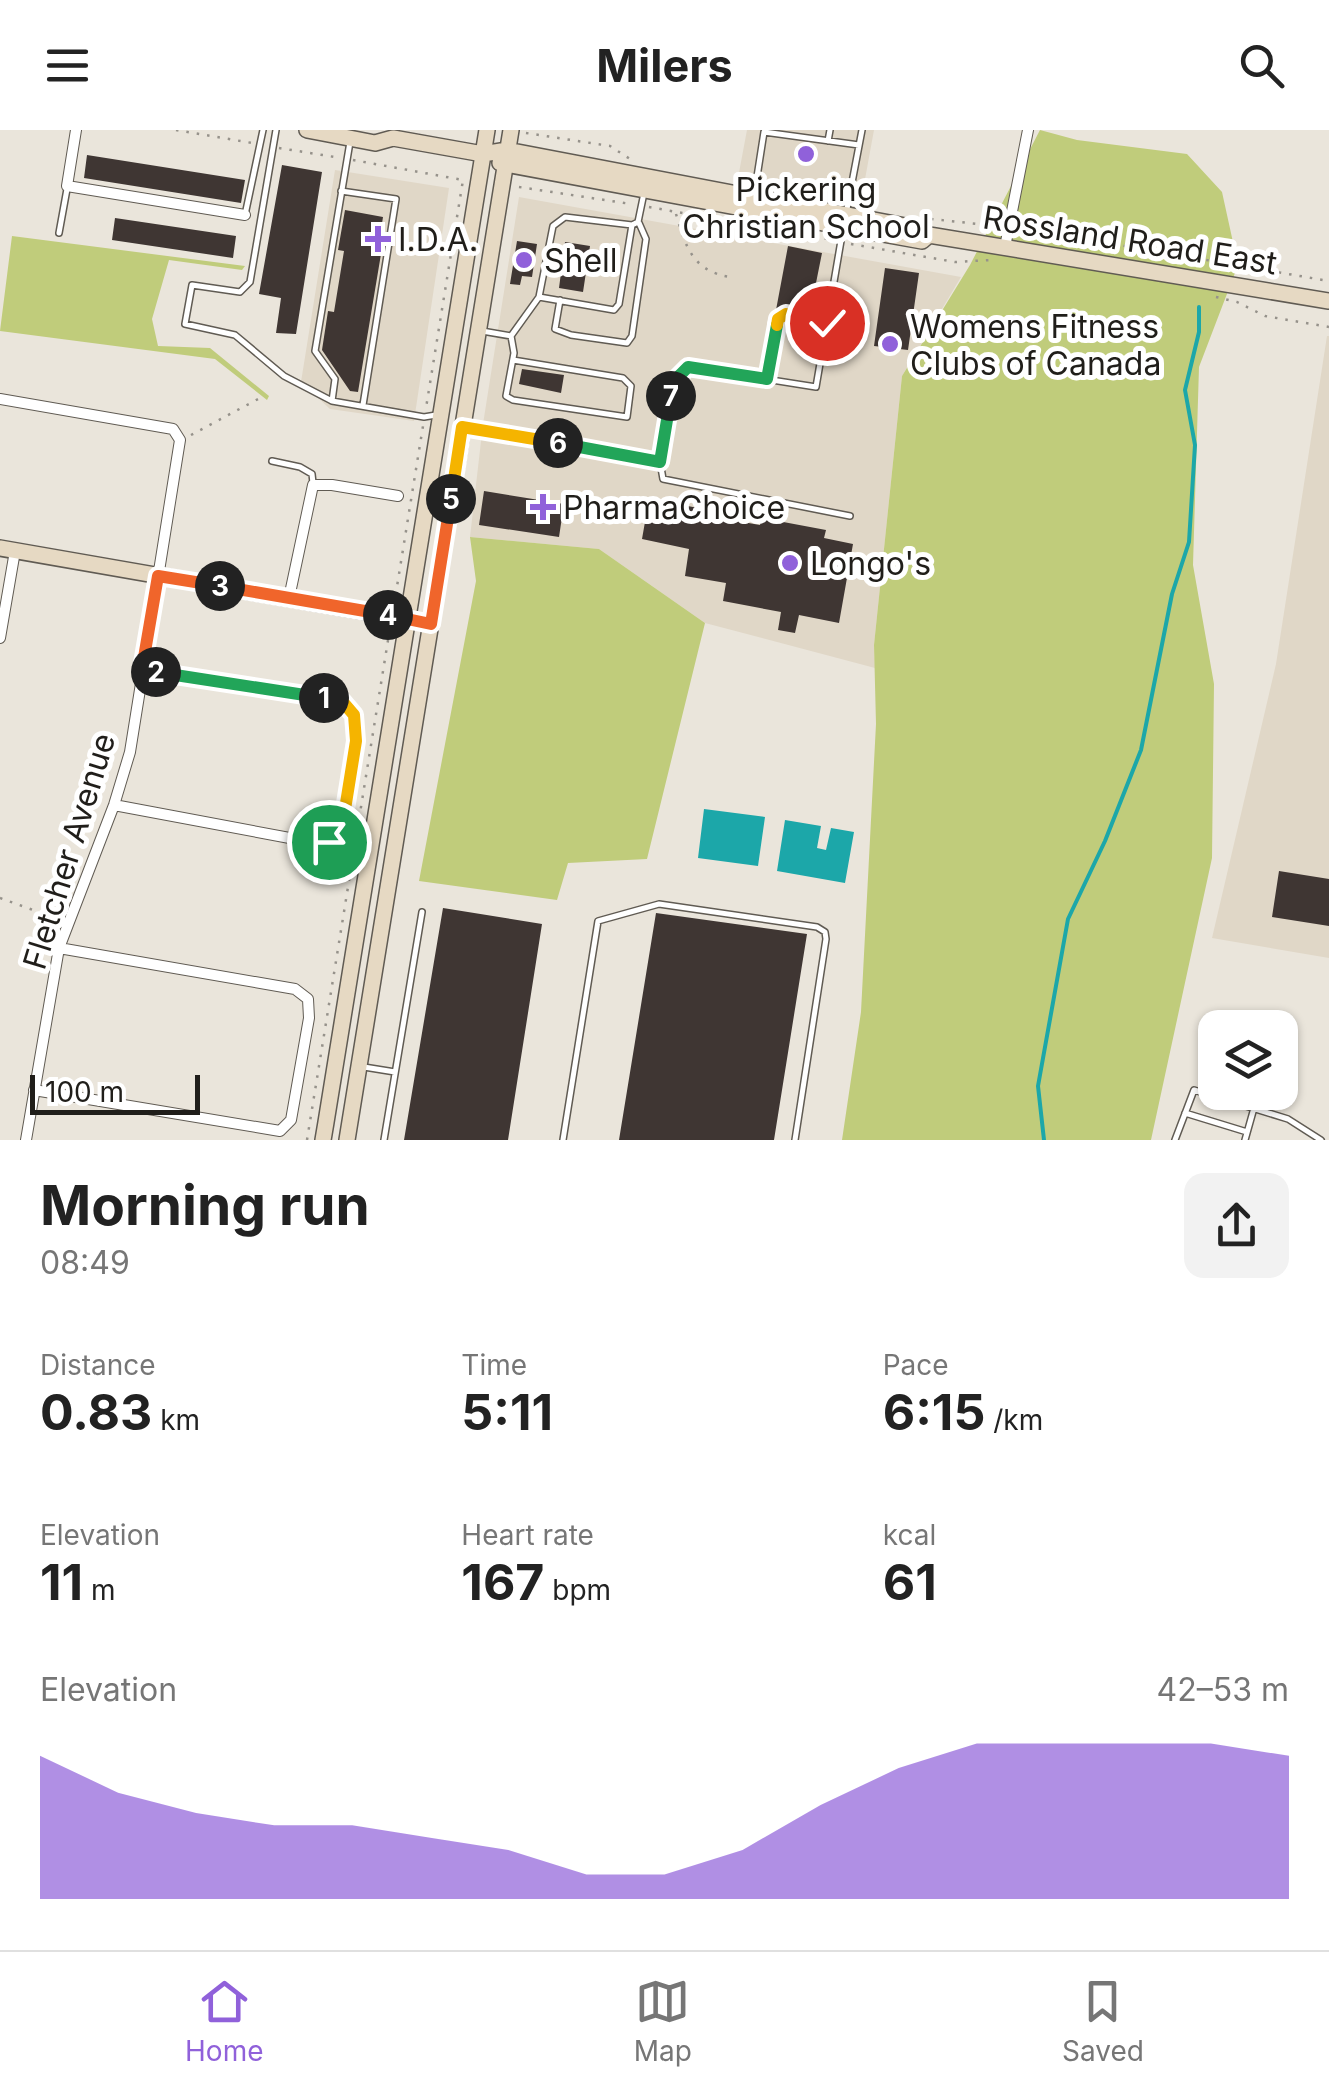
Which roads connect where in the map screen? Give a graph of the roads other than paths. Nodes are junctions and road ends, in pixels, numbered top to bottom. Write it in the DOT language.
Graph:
graph roads {
  1 [pos="76,130"];
  2 [pos="263,130"];
  3 [pos="276,130"];
  4 [pos="307,130"];
  5 [pos="487,130"];
  6 [pos="830,130"];
  7 [pos="862,130"];
  8 [pos="1028,130"];
  9 [pos="518,132"];
  10 [pos="389,133"];
  11 [pos="351,139"];
  12 [pos="828,141"];
  13 [pos="859,145"];
  14 [pos="483,154"];
  15 [pos="506,158"];
  16 [pos="68,186"];
  17 [pos="341,190"];
  18 [pos="644,190"];
  19 [pos="753,198"];
  20 [pos="245,215"];
  21 [pos="844,222"];
  22 [pos="635,223"];
  23 [pos="59,233"];
  24 [pos="1004,248"];
  25 [pos="539,296"];
  26 [pos="560,300"];
  27 [pos="1326,300"];
  28 [pos="827,323"];
  29 [pos="478,330"];
  30 [pos="511,336"];
  31 [pos="513,360"];
  32 [pos="767,379"];
  33 [pos="0,400"];
  34 [pos="332,401"];
  35 [pos="363,405"];
  36 [pos="432,416"];
  37 [pos="463,422"];
  38 [pos="272,461"];
  39 [pos="660,462"];
  40 [pos="313,485"];
  41 [pos="411,498"];
  42 [pos="850,516"];
  43 [pos="8,550"];
  44 [pos="158,576"];
  45 [pos="288,598"];
  46 [pos="400,618"];
  47 [pos="431,624"];
  48 [pos="0,638"];
  49 [pos="142,669"];
  50 [pos="114,805"];
  51 [pos="422,912"];
  52 [pos="60,948"];
  53 [pos="359,1066"];
  54 [pos="396,1072"];
  55 [pos="34,1090"];
  56 [pos="1198,1091"];
  57 [pos="1253,1110"];
  58 [pos="1260,1110"];
  59 [pos="1185,1113"];
  60 [pos="1246,1136"];
  61 [pos="26,1140"];
  62 [pos="322,1140"];
  63 [pos="347,1140"];
  64 [pos="384,1140"];
  65 [pos="564,1140"];
  66 [pos="794,1140"];
  67 [pos="1176,1140"];
  68 [pos="1321,1140"];
  1 -- 16 [label="street"];
  2 -- 20 [label="lane"];
  3 -- 34 [label="lane"];
  4 -- 11 [label="main road, Rossland Road East"];
  5 -- 14 [label="main road"];
  6 -- 12 [label="lane"];
  7 -- 13 [label="lane"];
  8 -- 24 [label="street"];
  9 -- 15 [label="main road"];
  10 -- 11 [label="main road, Rossland Road East"];
  10 -- 14 [label="main road, Rossland Road East"];
  11 -- 17 [label="lane"];
  12 -- 13 [label="lane"];
  12 -- 19 [label="lane"];
  13 -- 21 [label="lane"];
  14 -- 15 [label="main road, Rossland Road East"];
  14 -- 36 [label="main road"];
  15 -- 18 [label="main road, Rossland Road East"];
  15 -- 19 [label="main road, Rossland Road East"];
  15 -- 29 [label="main road"];
  16 -- 20 [label="street"];
  16 -- 23 [label="lane"];
  17 -- 34 [label="lane"];
  17 -- 35 [label="lane"];
  18 -- 21 [label="main road, Rossland Road East"];
  18 -- 22 [label="lane"];
  19 -- 21 [label="main road, Rossland Road East"];
  21 -- 24 [label="main road, Rossland Road East"];
  21 -- 28 [label="lane"];
  22 -- 25 [label="lane"];
  22 -- 26 [label="lane"];
  22 -- 26 [label="lane"];
  24 -- 27 [label="main road, Rossland Road East"];
  25 -- 26 [label="lane"];
  25 -- 30 [label="lane"];
  28 -- 32 [label="lane"];
  28 -- 32 [label="lane"];
  29 -- 30 [label="lane"];
  29 -- 37 [label="main road"];
  30 -- 31 [label="lane"];
  31 -- 31 [label="lane"];
  32 -- 39 [label="lane"];
  33 -- 44 [label="street, Fletcher Avenue"];
  34 -- 35 [label="lane"];
  35 -- 36 [label="lane"];
  36 -- 37 [label="main road"];
  36 -- 41 [label="main road"];
  37 -- 39 [label="lane"];
  37 -- 47 [label="main road"];
  38 -- 40 [label="lane"];
  39 -- 42 [label="lane"];
  40 -- 41 [label="street"];
  40 -- 45 [label="street"];
  41 -- 46 [label="main road"];
  43 -- 44 [label="main road"];
  43 -- 48 [label="street"];
  44 -- 45 [label="main road"];
  44 -- 49 [label="street, Fletcher Avenue"];
  45 -- 46 [label="main road"];
  46 -- 47 [label="main road"];
  46 -- 62 [label="main road"];
  47 -- 53 [label="main road"];
  49 -- 50 [label="street, Fletcher Avenue"];
  49 -- 50 [label="street"];
  50 -- 52 [label="street, Fletcher Avenue"];
  51 -- 54 [label="lane"];
  52 -- 55 [label="street, Fletcher Avenue"];
  52 -- 55 [label="street"];
  53 -- 54 [label="lane"];
  53 -- 63 [label="main road"];
  54 -- 64 [label="lane"];
  55 -- 61 [label="street, Fletcher Avenue"];
  56 -- 59 [label="lane"];
  57 -- 60 [label="lane"];
  58 -- 68 [label="lane"];
  59 -- 60 [label="lane"];
  59 -- 67 [label="lane"];
  65 -- 66 [label="lane"];
}
